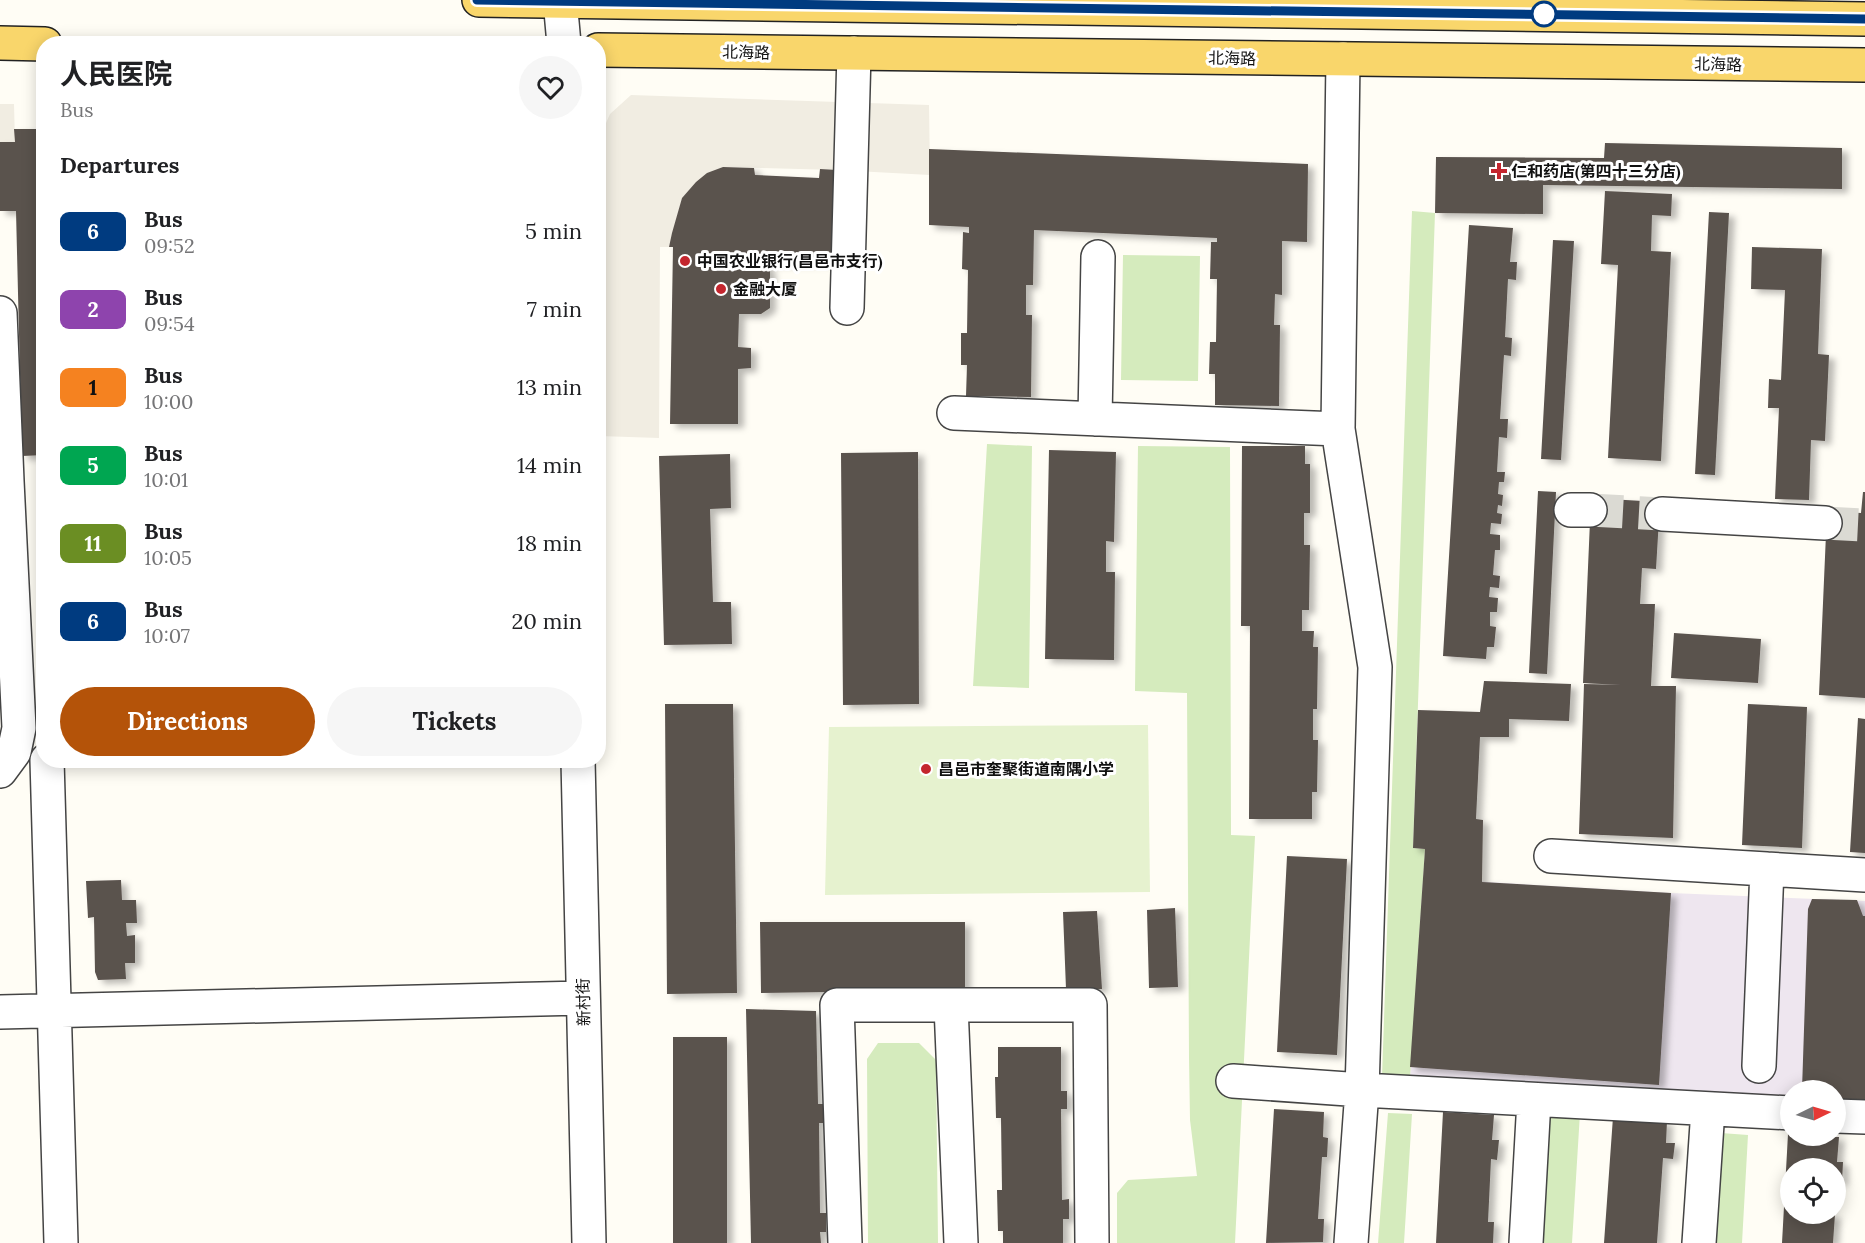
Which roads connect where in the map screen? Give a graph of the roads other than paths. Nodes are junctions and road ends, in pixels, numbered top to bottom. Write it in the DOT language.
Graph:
graph roads {
  1 [pos="479,0"];
  2 [pos="560,1"];
  3 [pos="1100,4"];
  4 [pos="1420,6"];
  5 [pos="1453,7"];
  6 [pos="1865,19"];
  7 [pos="563,36"];
  8 [pos="0,43"];
  9 [pos="36,44"];
  10 [pos="606,50"];
  11 [pos="854,53"];
  12 [pos="1343,59"];
  13 [pos="1865,65"];
  14 [pos="1098,257"];
  15 [pos="847,308"];
  16 [pos="0,313"];
  17 [pos="954,413"];
  18 [pos="1095,419"];
  19 [pos="1338,429"];
  20 [pos="3,481"];
  21 [pos="1662,514"];
  22 [pos="1825,523"];
  23 [pos="47,768"];
  24 [pos="578,768"];
  25 [pos="0,771"];
  26 [pos="1551,856"];
  27 [pos="1767,869"];
  28 [pos="1865,875"];
  29 [pos="583,998"];
  30 [pos="951,1006"];
  31 [pos="55,1010"];
  32 [pos="0,1012"];
  33 [pos="1759,1066"];
  34 [pos="1233,1082"];
  35 [pos="1362,1090"];
  36 [pos="1534,1100"];
  37 [pos="1707,1109"];
  38 [pos="1780,1112"];
  39 [pos="1846,1116"];
  40 [pos="1865,1117"];
  41 [pos="61,1243"];
  42 [pos="589,1243"];
  43 [pos="846,1243"];
  44 [pos="961,1243"];
  45 [pos="1092,1243"];
  46 [pos="1351,1243"];
  47 [pos="1526,1243"];
  48 [pos="1699,1243"];
  1 -- 2 [label="main road"];
  2 -- 3 [label="main road"];
  2 -- 7 [label="street"];
  3 -- 4 [label="main road"];
  4 -- 5 [label="main road"];
  5 -- 6 [label="main road"];
  8 -- 9 [label="main road"];
  10 -- 11 [label="main road, 北海路"];
  11 -- 12 [label="main road, 北海路"];
  11 -- 15 [label="street"];
  12 -- 13 [label="main road, 北海路"];
  12 -- 19 [label="street"];
  14 -- 18 [label="street"];
  16 -- 20 [label="street"];
  17 -- 18 [label="street"];
  18 -- 19 [label="street"];
  19 -- 35 [label="street"];
  20 -- 25 [label="street"];
  21 -- 22 [label="street"];
  23 -- 31 [label="street"];
  24 -- 29 [label="street, 新村街"];
  26 -- 27 [label="street"];
  27 -- 28 [label="street"];
  27 -- 33 [label="street"];
  29 -- 31 [label="street"];
  29 -- 42 [label="street, 新村街"];
  30 -- 43 [label="street"];
  30 -- 44 [label="street"];
  30 -- 45 [label="street"];
  31 -- 32 [label="street"];
  31 -- 41 [label="street"];
  34 -- 35 [label="street"];
  35 -- 36 [label="street"];
  35 -- 46 [label="street"];
  36 -- 37 [label="street"];
  36 -- 47 [label="street"];
  37 -- 38 [label="street"];
  37 -- 48 [label="street"];
  39 -- 40 [label="street"];
}
